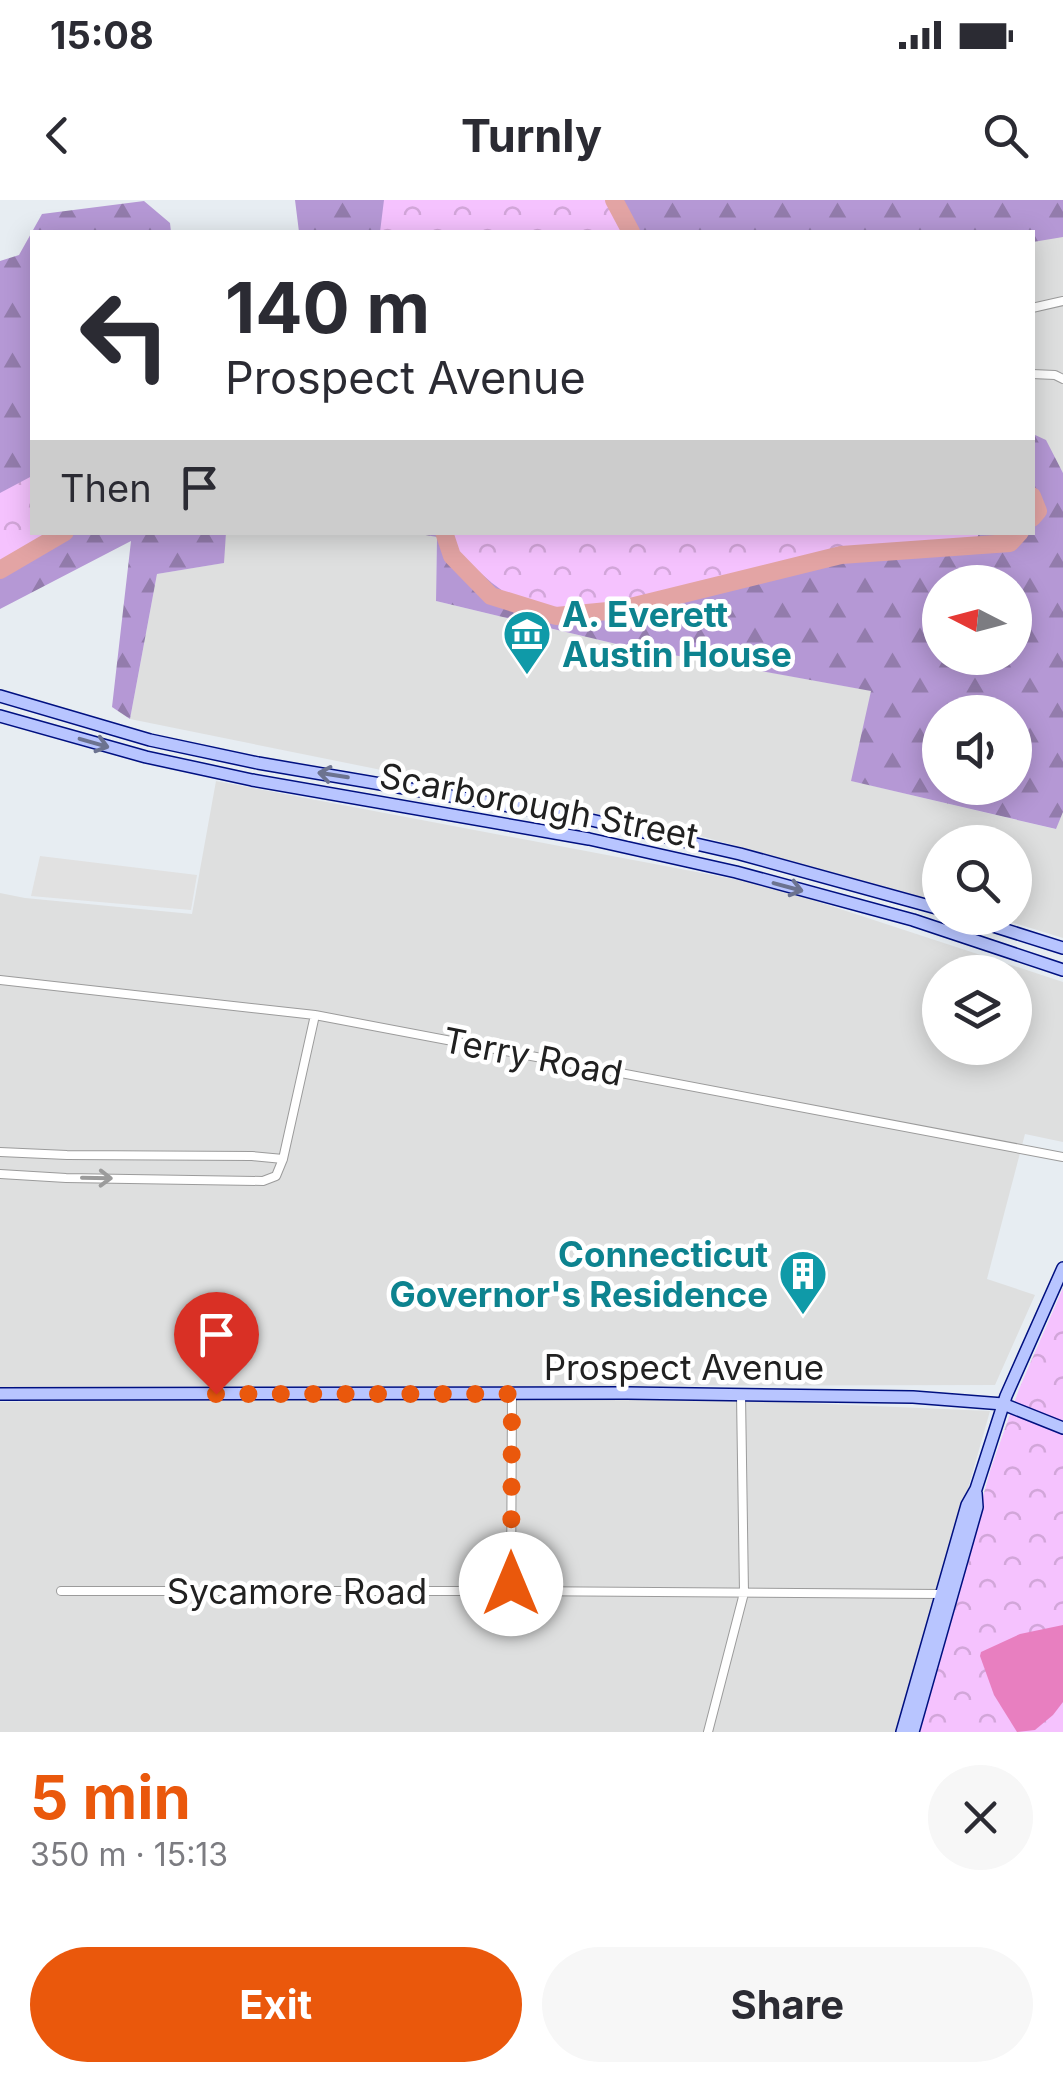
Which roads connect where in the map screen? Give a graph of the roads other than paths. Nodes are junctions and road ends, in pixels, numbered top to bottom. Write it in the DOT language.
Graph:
graph roads {
  1 [pos="1063,301"];
  2 [pos="1035,307"];
  3 [pos="1035,374"];
  4 [pos="1063,379"];
  5 [pos="0,696"];
  6 [pos="0,716"];
  7 [pos="150,740"];
  8 [pos="146,757"];
  9 [pos="258,763"];
  10 [pos="252,780"];
  11 [pos="426,790"];
  12 [pos="422,809"];
  13 [pos="591,820"];
  14 [pos="589,839"];
  15 [pos="740,854"];
  16 [pos="736,872"];
  17 [pos="919,902"];
  18 [pos="922,903"];
  19 [pos="913,920"];
  20 [pos="1025,935"];
  21 [pos="1038,939"];
  22 [pos="1063,948"];
  23 [pos="1023,955"];
  24 [pos="1032,958"];
  25 [pos="1063,970"];
  26 [pos="0,980"];
  27 [pos="315,1015"];
  28 [pos="0,1152"];
  29 [pos="1063,1156"];
  30 [pos="282,1159"];
  31 [pos="0,1174"];
  32 [pos="1063,1268"];
  33 [pos="0,1394"];
  34 [pos="512,1394"];
  35 [pos="741,1394"];
  36 [pos="1003,1404"];
  37 [pos="1063,1428"];
  38 [pos="511,1591"];
  39 [pos="61,1592"];
  40 [pos="744,1593"];
  41 [pos="947,1594"];
  42 [pos="708,1732"];
  43 [pos="902,1732"];
  44 [pos="912,1732"];
  1 -- 2 [label="street"];
  3 -- 4 [label="street"];
  5 -- 7 [label="main road, Scarborough Street"];
  6 -- 8 [label="main road, Scarborough Street, one-way"];
  7 -- 8 [label="main road"];
  7 -- 9 [label="main road, Scarborough Street"];
  8 -- 10 [label="main road, Scarborough Street"];
  9 -- 10 [label="main road"];
  11 -- 9 [label="main road, Scarborough Street, one-way"];
  10 -- 12 [label="main road, Scarborough Street"];
  11 -- 12 [label="main road"];
  11 -- 13 [label="main road, Scarborough Street"];
  12 -- 14 [label="main road, Scarborough Street"];
  13 -- 14 [label="main road"];
  13 -- 15 [label="main road, Scarborough Street"];
  14 -- 16 [label="main road, Scarborough Street"];
  15 -- 16 [label="main road"];
  15 -- 17 [label="main road, Scarborough Street"];
  16 -- 19 [label="main road, Scarborough Street, one-way"];
  17 -- 18 [label="main road, Scarborough Street"];
  17 -- 19 [label="main road"];
  19 -- 23 [label="main road, Scarborough Street"];
  20 -- 21 [label="main road"];
  21 -- 22 [label="main road"];
  21 -- 24 [label="main road"];
  24 -- 25 [label="main road, Scarborough Street"];
  26 -- 27 [label="street, Terry Road"];
  27 -- 29 [label="street, Terry Road"];
  27 -- 30 [label="street"];
  28 -- 30 [label="street"];
  31 -- 30 [label="street, one-way"];
  32 -- 36 [label="main road"];
  33 -- 34 [label="main road, Prospect Avenue"];
  34 -- 35 [label="main road, Prospect Avenue"];
  34 -- 38 [label="street"];
  35 -- 36 [label="main road, Prospect Avenue"];
  35 -- 40 [label="street"];
  36 -- 37 [label="main road, Prospect Avenue"];
  36 -- 41 [label="main road"];
  38 -- 39 [label="street, Sycamore Road"];
  38 -- 40 [label="street, Sycamore Road"];
  40 -- 41 [label="street, Sycamore Road"];
  40 -- 42 [label="street"];
  41 -- 43 [label="main road"];
  41 -- 44 [label="main road"];
}
